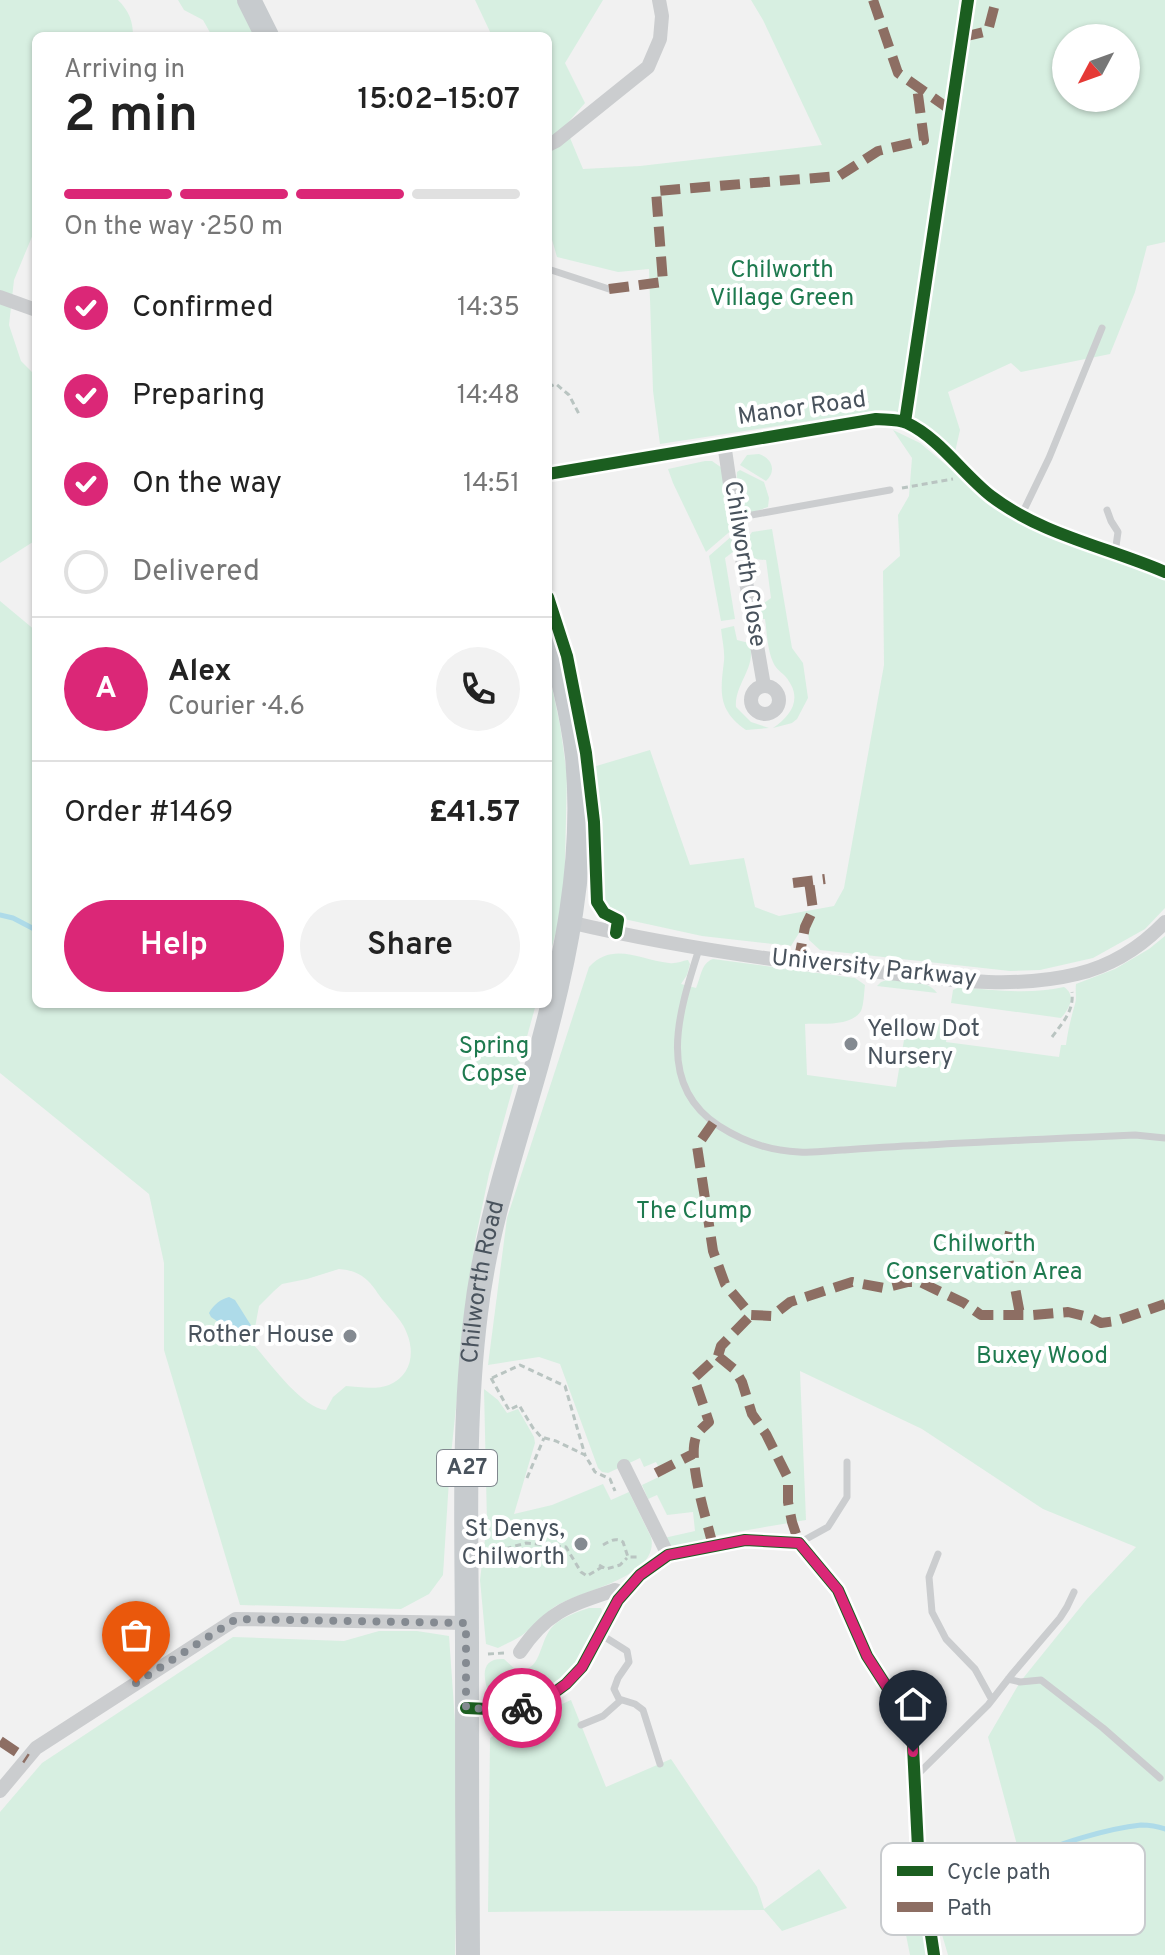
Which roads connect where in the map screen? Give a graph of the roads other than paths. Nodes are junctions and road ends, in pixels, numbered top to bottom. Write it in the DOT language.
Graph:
graph roads {
  1 [pos="249,0"];
  2 [pos="659,0"];
  3 [pos="265,32"];
  4 [pos="552,143"];
  5 [pos="552,270"];
  6 [pos="609,289"];
  7 [pos="0,297"];
  8 [pos="32,309"];
  9 [pos="1102,328"];
  10 [pos="724,443"];
  11 [pos="552,473"];
  12 [pos="890,490"];
  13 [pos="1107,510"];
  14 [pos="1021,516"];
  15 [pos="735,518"];
  16 [pos="1115,553"];
  17 [pos="1165,572"];
  18 [pos="552,640"];
  19 [pos="764,686"];
  20 [pos="569,922"];
  21 [pos="1165,922"];
  22 [pos="699,949"];
  23 [pos="552,1002"];
  24 [pos="551,1008"];
  25 [pos="1165,1138"];
  26 [pos="847,1462"];
  27 [pos="624,1466"];
  28 [pos="799,1543"];
  29 [pos="938,1554"];
  30 [pos="668,1555"];
  31 [pos="1074,1592"];
  32 [pos="624,1594"];
  33 [pos="466,1623"];
  34 [pos="600,1634"];
  35 [pos="520,1652"];
  36 [pos="1008,1679"];
  37 [pos="621,1700"];
  38 [pos="992,1700"];
  39 [pos="466,1708"];
  40 [pos="581,1725"];
  41 [pos="660,1764"];
  42 [pos="914,1778"];
  43 [pos="1160,1778"];
  44 [pos="0,1791"];
  45 [pos="918,1843"];
  46 [pos="931,1935"];
  47 [pos="468,1955"];
  48 [pos="934,1955"];
  1 -- 3 [label="main road"];
  2 -- 4 [label="street"];
  5 -- 6 [label="lane"];
  7 -- 8 [label="street"];
  9 -- 14 [label="lane"];
  10 -- 11 [label="street, Manor Road"];
  10 -- 14 [label="street, Manor Road"];
  10 -- 15 [label="street, Chilworth Close"];
  12 -- 15 [label="lane"];
  13 -- 16 [label="lane"];
  14 -- 16 [label="street, Manor Road"];
  15 -- 19 [label="street, Chilworth Close"];
  16 -- 17 [label="street, Manor Road"];
  18 -- 20 [label="main road, Chilworth Road / A27"];
  20 -- 22 [label="street, University Parkway"];
  20 -- 23 [label="main road, Chilworth Road / A27"];
  21 -- 22 [label="street, University Parkway"];
  22 -- 25 [label="lane"];
  24 -- 33 [label="main road, Chilworth Road / A27"];
  26 -- 28 [label="lane"];
  27 -- 30 [label="street"];
  28 -- 30 [label="street"];
  28 -- 42 [label="street"];
  29 -- 38 [label="lane"];
  30 -- 32 [label="street"];
  31 -- 36 [label="lane"];
  32 -- 34 [label="street"];
  32 -- 35 [label="street"];
  33 -- 39 [label="main road, Chilworth Road / A27"];
  33 -- 44 [label="street"];
  34 -- 37 [label="lane"];
  34 -- 39 [label="street"];
  36 -- 38 [label="lane"];
  36 -- 43 [label="lane"];
  37 -- 40 [label="lane"];
  37 -- 41 [label="lane"];
  38 -- 42 [label="lane"];
  39 -- 47 [label="main road, Chilworth Road / A27"];
  42 -- 45 [label="street"];
  46 -- 48 [label="street"];
}
